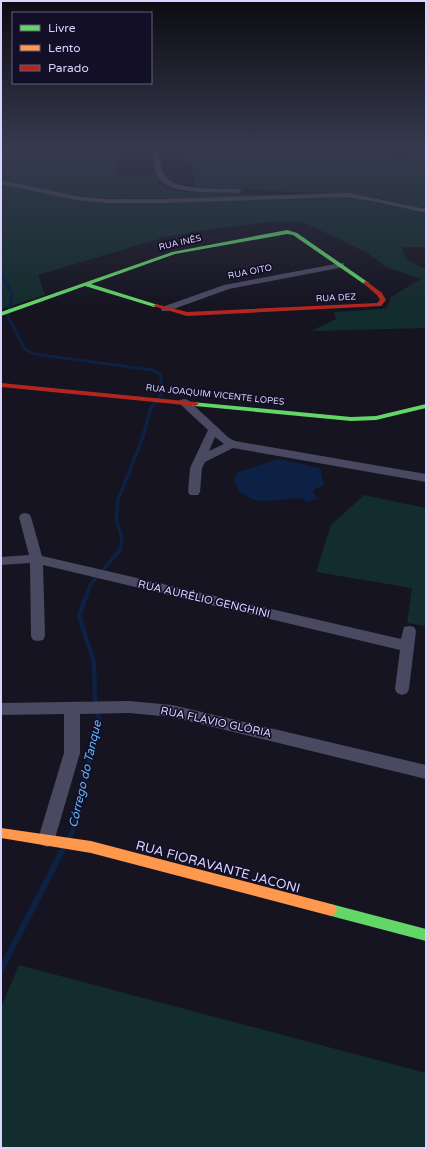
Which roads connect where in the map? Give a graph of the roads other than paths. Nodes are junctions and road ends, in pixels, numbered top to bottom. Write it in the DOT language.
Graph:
graph roads {
  1 [pos="93,200"];
  2 [pos="205,200"];
  3 [pos="375,200"];
  4 [pos="426,211"];
  5 [pos="283,232"];
  6 [pos="341,265"];
  7 [pos="83,284"];
  8 [pos="165,309"];
  9 [pos="1,314"];
  10 [pos="1,385"];
  11 [pos="184,402"];
  12 [pos="426,406"];
  13 [pos="213,430"];
  14 [pos="232,444"];
  15 [pos="200,460"];
  16 [pos="426,478"];
  17 [pos="194,492"];
  18 [pos="25,517"];
  19 [pos="36,559"];
  20 [pos="1,561"];
  21 [pos="409,631"];
  22 [pos="38,636"];
  23 [pos="407,646"];
  24 [pos="402,689"];
  25 [pos="1,709"];
  26 [pos="74,709"];
  27 [pos="426,772"];
  28 [pos="1,833"];
  29 [pos="51,840"];
  30 [pos="426,935"];
  1 -- 2 [label="street"];
  3 -- 4 [label="street"];
  5 -- 6 [label="street, RUA DEZ"];
  5 -- 7 [label="street, RUA INÊS"];
  6 -- 8 [label="street, RUA OITO"];
  6 -- 8 [label="street, RUA DEZ"];
  7 -- 8 [label="street"];
  7 -- 9 [label="street, RUA INÊS"];
  10 -- 11 [label="street, RUA JOAQUIM VICENTE LOPES"];
  11 -- 12 [label="street, RUA JOAQUIM VICENTE LOPES"];
  11 -- 13 [label="street"];
  13 -- 14 [label="street"];
  13 -- 15 [label="street"];
  14 -- 15 [label="street"];
  14 -- 16 [label="street"];
  15 -- 17 [label="street"];
  18 -- 19 [label="street"];
  19 -- 20 [label="street, RUA AURÉLIO GENGHINI"];
  19 -- 22 [label="street"];
  19 -- 23 [label="street, RUA AURÉLIO GENGHINI"];
  21 -- 23 [label="street"];
  23 -- 24 [label="street"];
  25 -- 26 [label="street, RUA FLÁVIO GLÓRIA"];
  26 -- 27 [label="street, RUA FLÁVIO GLÓRIA"];
  26 -- 29 [label="street"];
  28 -- 29 [label="street, RUA FIORAVANTE JACONI"];
  29 -- 30 [label="street, RUA FIORAVANTE JACONI"];
}
